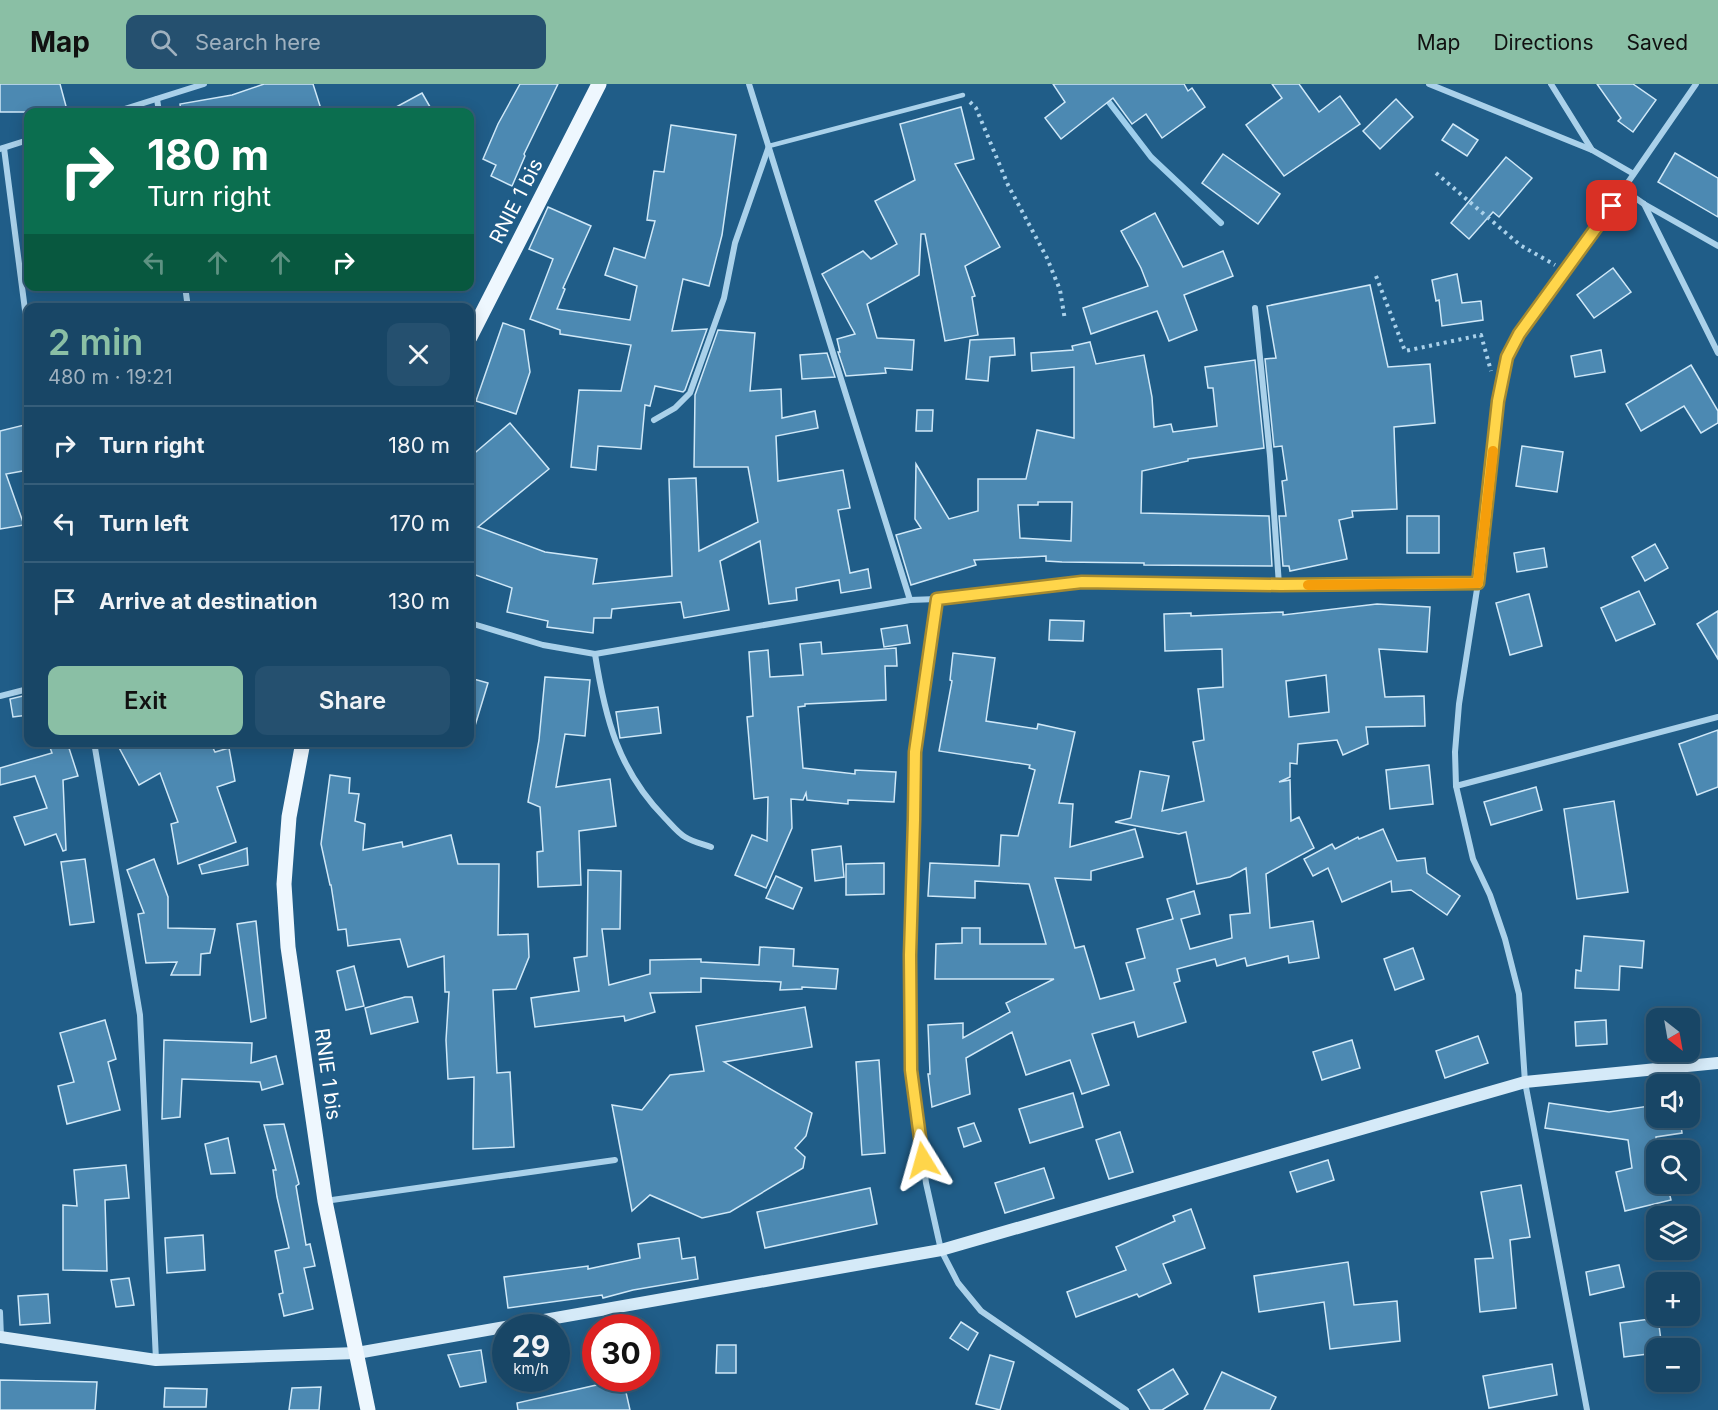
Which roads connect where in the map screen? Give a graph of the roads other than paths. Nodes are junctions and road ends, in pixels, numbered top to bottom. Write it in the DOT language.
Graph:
graph roads {
  1 [pos="204,84"];
  2 [pos="599,84"];
  3 [pos="749,84"];
  4 [pos="1429,84"];
  5 [pos="1551,84"];
  6 [pos="1696,84"];
  7 [pos="963,95"];
  8 [pos="157,99"];
  9 [pos="128,108"];
  10 [pos="158,108"];
  11 [pos="24,141"];
  12 [pos="769,146"];
  13 [pos="2,148"];
  14 [pos="1592,150"];
  15 [pos="1632,173"];
  16 [pos="1624,190"];
  17 [pos="1644,204"];
  18 [pos="1718,246"];
  19 [pos="24,305"];
  20 [pos="1255,308"];
  21 [pos="474,330"];
  22 [pos="1718,353"];
  23 [pos="654,420"];
  24 [pos="1478,583"];
  25 [pos="1280,585"];
  26 [pos="937,599"];
  27 [pos="910,600"];
  28 [pos="474,624"];
  29 [pos="595,654"];
  30 [pos="24,690"];
  31 [pos="0,696"];
  32 [pos="1718,717"];
  33 [pos="95,747"];
  34 [pos="302,747"];
  35 [pos="1456,786"];
  36 [pos="711,847"];
  37 [pos="1718,1063"];
  38 [pos="1525,1082"];
  39 [pos="615,1160"];
  40 [pos="326,1201"];
  41 [pos="941,1250"];
  42 [pos="0,1312"];
  43 [pos="1,1337"];
  44 [pos="357,1353"];
  45 [pos="156,1360"];
  46 [pos="368,1410"];
  47 [pos="1126,1410"];
  48 [pos="1587,1410"];
  1 -- 8 [label="street"];
  2 -- 21 [label="main road, RNIE 1 bis"];
  3 -- 12 [label="street"];
  4 -- 14 [label="street"];
  5 -- 14 [label="street"];
  6 -- 15 [label="street"];
  7 -- 12 [label="lane"];
  8 -- 9 [label="street"];
  8 -- 10 [label="street"];
  11 -- 13 [label="street"];
  12 -- 23 [label="street"];
  12 -- 27 [label="street"];
  13 -- 19 [label="street"];
  14 -- 15 [label="street"];
  15 -- 16 [label="street"];
  16 -- 17 [label="street"];
  16 -- 24 [label="street"];
  17 -- 18 [label="street"];
  17 -- 22 [label="street"];
  20 -- 25 [label="street"];
  24 -- 25 [label="street"];
  24 -- 35 [label="street"];
  25 -- 26 [label="street"];
  26 -- 27 [label="street"];
  26 -- 41 [label="street"];
  27 -- 29 [label="street"];
  28 -- 29 [label="street"];
  29 -- 36 [label="street"];
  30 -- 31 [label="street"];
  32 -- 35 [label="street"];
  33 -- 45 [label="street"];
  34 -- 40 [label="main road, RNIE 1 bis"];
  35 -- 38 [label="street"];
  37 -- 38 [label="street"];
  38 -- 41 [label="street"];
  38 -- 48 [label="street"];
  39 -- 40 [label="street"];
  40 -- 44 [label="main road, RNIE 1 bis"];
  41 -- 44 [label="street"];
  41 -- 47 [label="street"];
  42 -- 43 [label="street"];
  43 -- 45 [label="street"];
  44 -- 45 [label="street"];
  44 -- 46 [label="main road, RNIE 1 bis"];
}
